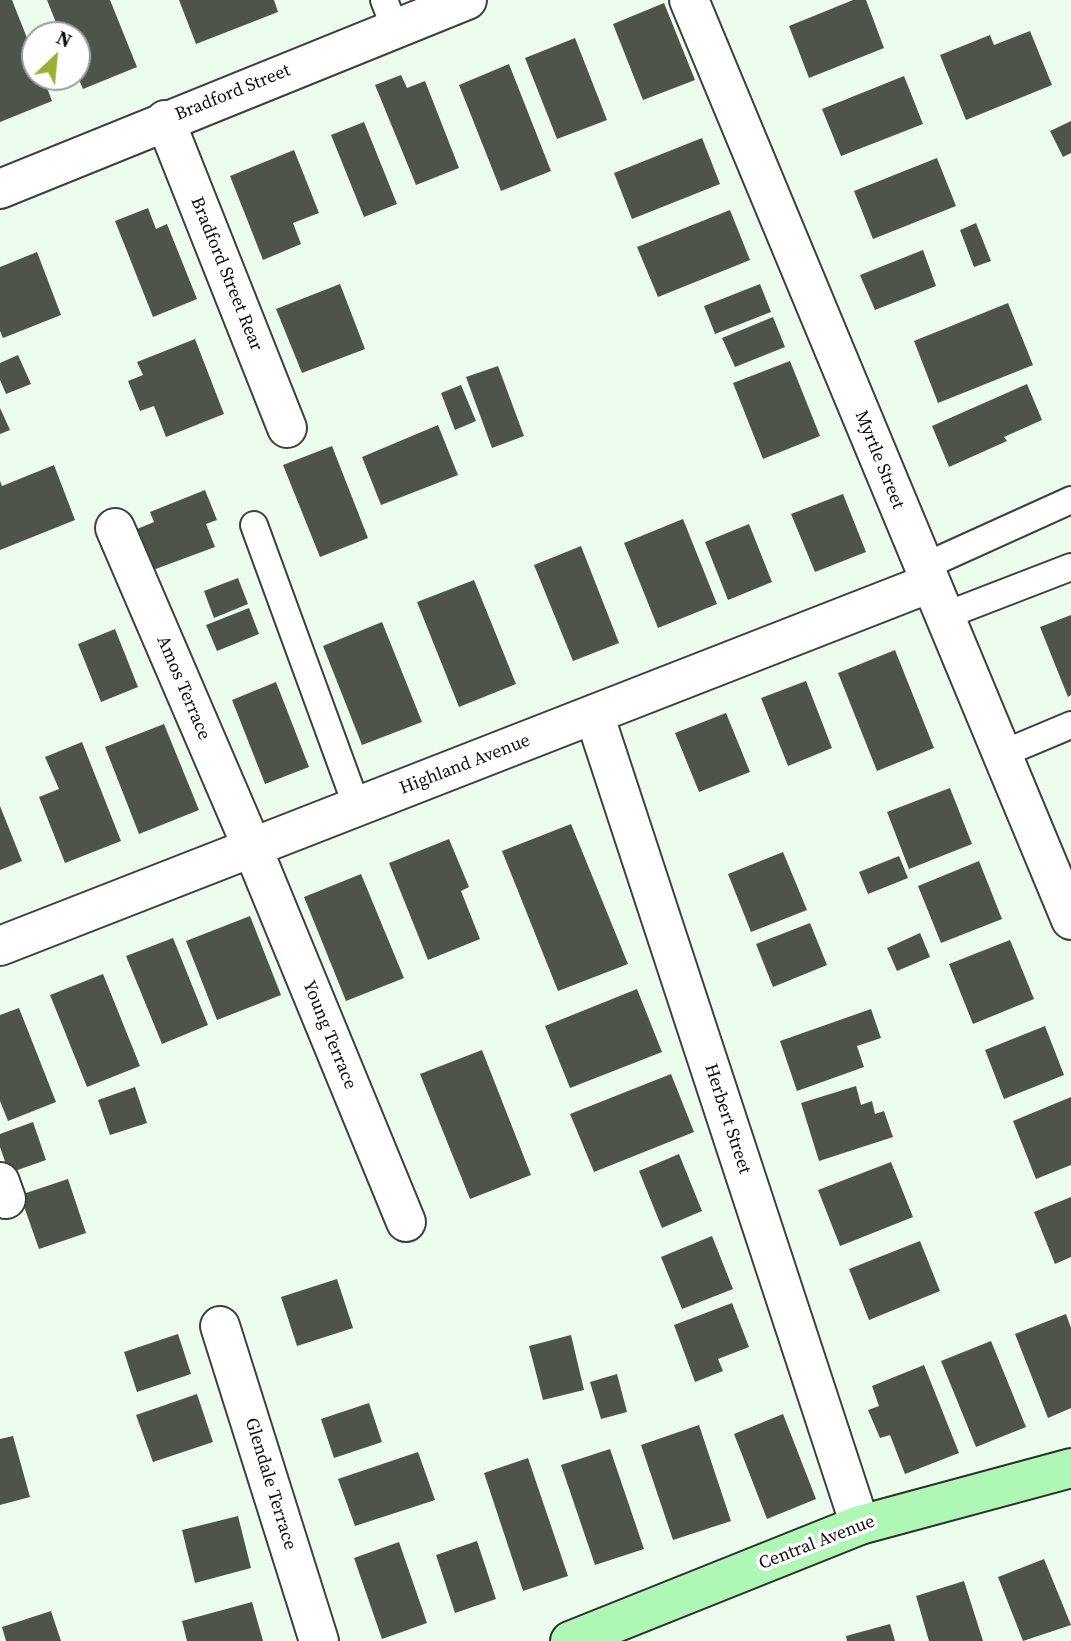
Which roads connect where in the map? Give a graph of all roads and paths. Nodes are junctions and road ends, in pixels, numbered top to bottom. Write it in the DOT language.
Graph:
graph roads {
  1 [pos="467,0"];
  2 [pos="689,0"];
  3 [pos="390,14"];
  4 [pos="165,120"];
  5 [pos="0,188"];
  6 [pos="287,428"];
  7 [pos="1071,500"];
  8 [pos="254,525"];
  9 [pos="115,528"];
  10 [pos="1071,567"];
  11 [pos="932,589"];
  12 [pos="594,714"];
  13 [pos="1071,725"];
  14 [pos="1002,754"];
  15 [pos="357,807"];
  16 [pos="252,847"];
  17 [pos="1071,920"];
  18 [pos="0,946"];
  19 [pos="406,1222"];
  20 [pos="220,1326"];
  21 [pos="1071,1468"];
  22 [pos="860,1525"];
  23 [pos="319,1641"];
  24 [pos="570,1641"];
  1 -- 3 [label="street, Bradford Street"];
  2 -- 11 [label="street, Myrtle Street"];
  3 -- 4 [label="street, Bradford Street"];
  4 -- 5 [label="street, Bradford Street"];
  4 -- 6 [label="street, Bradford Street Rear"];
  7 -- 11 [label="lane"];
  8 -- 15 [label="lane"];
  9 -- 16 [label="street, Amos Terrace"];
  10 -- 11 [label="lane"];
  11 -- 12 [label="street, Highland Avenue"];
  11 -- 14 [label="street, Myrtle Street"];
  12 -- 15 [label="street, Highland Avenue"];
  12 -- 22 [label="street, Herbert Street"];
  13 -- 14 [label="lane"];
  14 -- 17 [label="street, Myrtle Street"];
  15 -- 16 [label="street, Highland Avenue"];
  16 -- 18 [label="street, Highland Avenue"];
  16 -- 19 [label="street, Young Terrace"];
  20 -- 23 [label="street, Glendale Terrace"];
  21 -- 22 [label="street, Central Avenue"];
  22 -- 24 [label="street, Central Avenue"];
}
